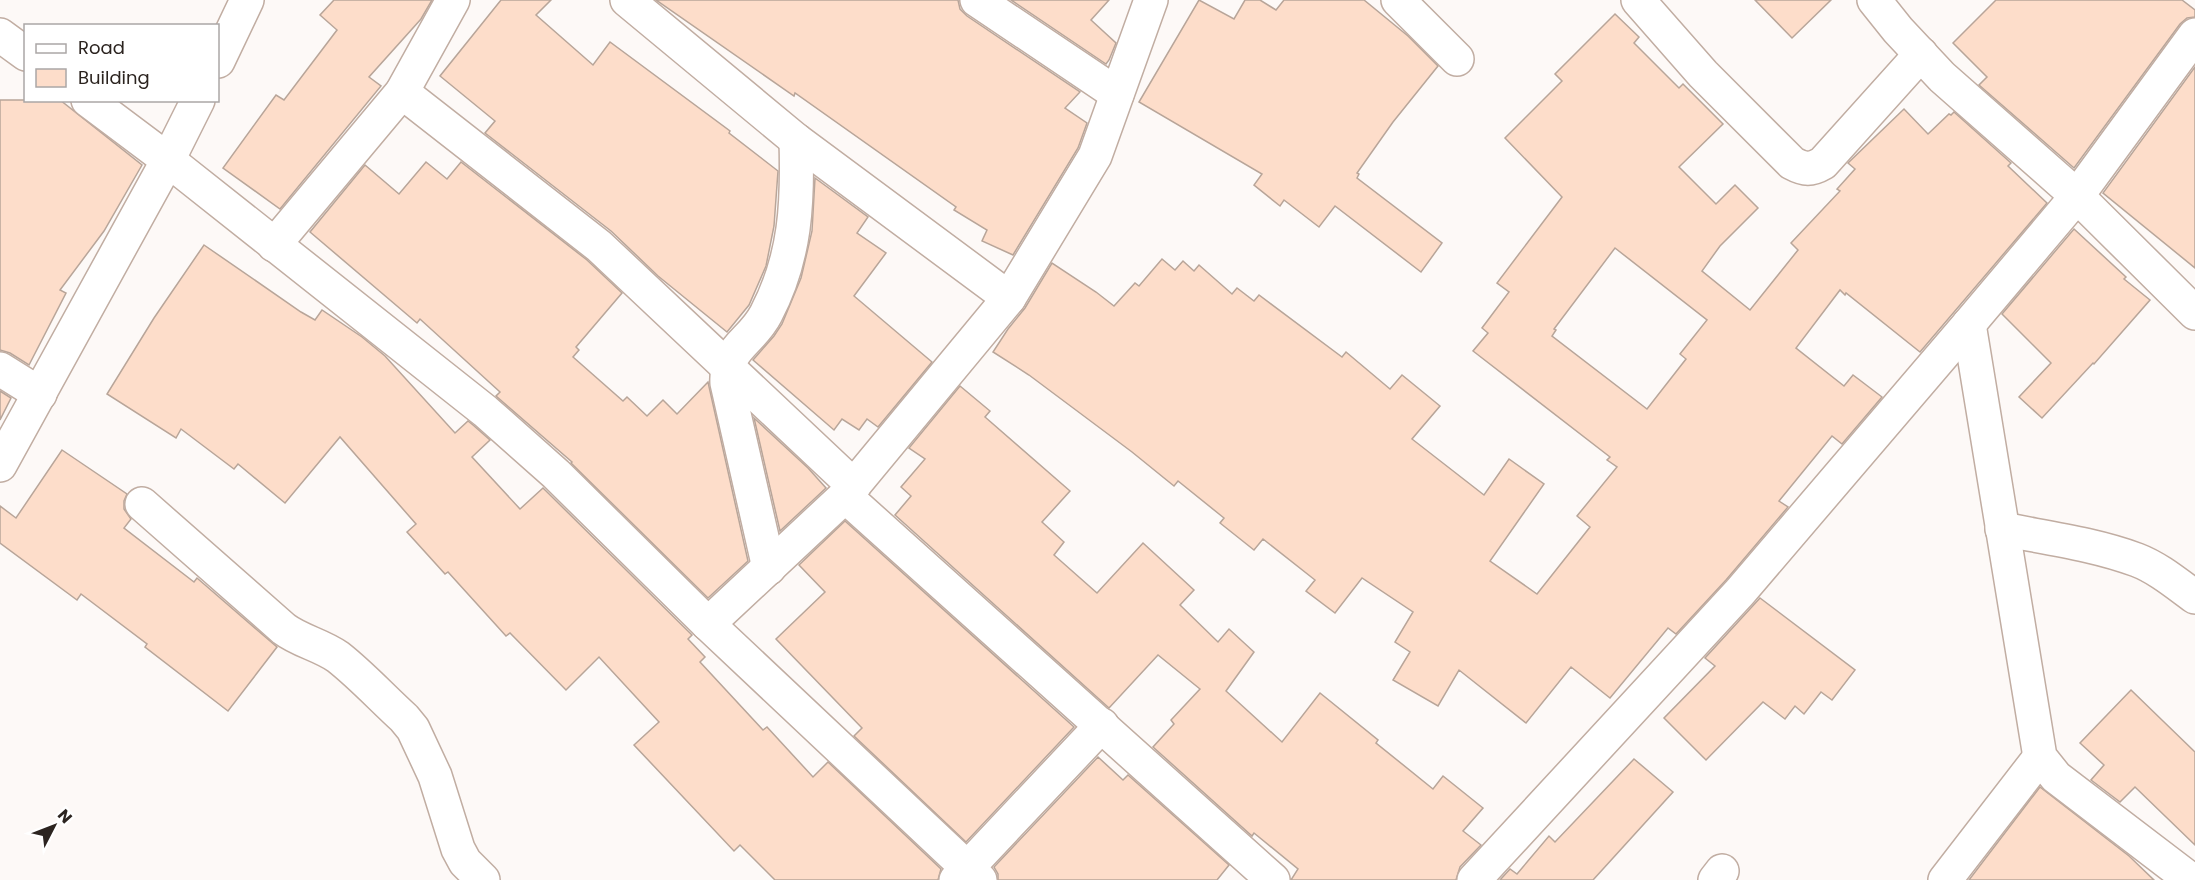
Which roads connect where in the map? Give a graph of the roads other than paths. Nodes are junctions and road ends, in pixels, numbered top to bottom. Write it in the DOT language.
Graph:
graph roads {
  1 [pos="248,0"];
  2 [pos="453,0"];
  3 [pos="627,0"];
  4 [pos="977,0"];
  5 [pos="1151,0"];
  6 [pos="1398,0"];
  7 [pos="1638,0"];
  8 [pos="1874,0"];
  9 [pos="0,35"];
  10 [pos="2195,35"];
  11 [pos="24,53"];
  12 [pos="1921,54"];
  13 [pos="219,59"];
  14 [pos="1457,59"];
  15 [pos="402,92"];
  16 [pos="1117,94"];
  17 [pos="90,102"];
  18 [pos="197,102"];
  19 [pos="796,140"];
  20 [pos="168,160"];
  21 [pos="2077,195"];
  22 [pos="274,245"];
  23 [pos="1009,298"];
  24 [pos="2195,313"];
  25 [pos="1969,324"];
  26 [pos="726,367"];
  27 [pos="0,369"];
  28 [pos="40,394"];
  29 [pos="0,465"];
  30 [pos="849,491"];
  31 [pos="142,504"];
  32 [pos="2002,529"];
  33 [pos="769,568"];
  34 [pos="2195,597"];
  35 [pos="708,624"];
  36 [pos="1102,725"];
  37 [pos="2040,756"];
  38 [pos="967,876"];
  39 [pos="483,880"];
  40 [pos="1273,880"];
  41 [pos="1474,880"];
  42 [pos="1946,880"];
  43 [pos="2191,880"];
  1 -- 13 [label="street"];
  2 -- 15 [label="street"];
  3 -- 19 [label="street"];
  4 -- 16 [label="street"];
  5 -- 16 [label="street"];
  6 -- 14 [label="street"];
  7 -- 12 [label="street"];
  8 -- 12 [label="street"];
  9 -- 11 [label="street"];
  10 -- 21 [label="street"];
  12 -- 21 [label="street"];
  15 -- 22 [label="street"];
  15 -- 26 [label="street"];
  16 -- 23 [label="street"];
  17 -- 20 [label="street"];
  18 -- 20 [label="street"];
  19 -- 23 [label="street"];
  19 -- 26 [label="street"];
  20 -- 22 [label="street"];
  20 -- 28 [label="street"];
  21 -- 24 [label="street"];
  21 -- 25 [label="street"];
  22 -- 35 [label="street"];
  23 -- 30 [label="street"];
  25 -- 32 [label="street"];
  25 -- 41 [label="street"];
  26 -- 30 [label="street"];
  26 -- 33 [label="street"];
  27 -- 28 [label="street"];
  28 -- 29 [label="street"];
  30 -- 33 [label="street"];
  30 -- 36 [label="street"];
  31 -- 39 [label="street"];
  32 -- 34 [label="street"];
  32 -- 37 [label="street"];
  33 -- 35 [label="street"];
  35 -- 38 [label="street"];
  36 -- 38 [label="street"];
  36 -- 40 [label="street"];
  37 -- 42 [label="street"];
  37 -- 43 [label="street"];
}
